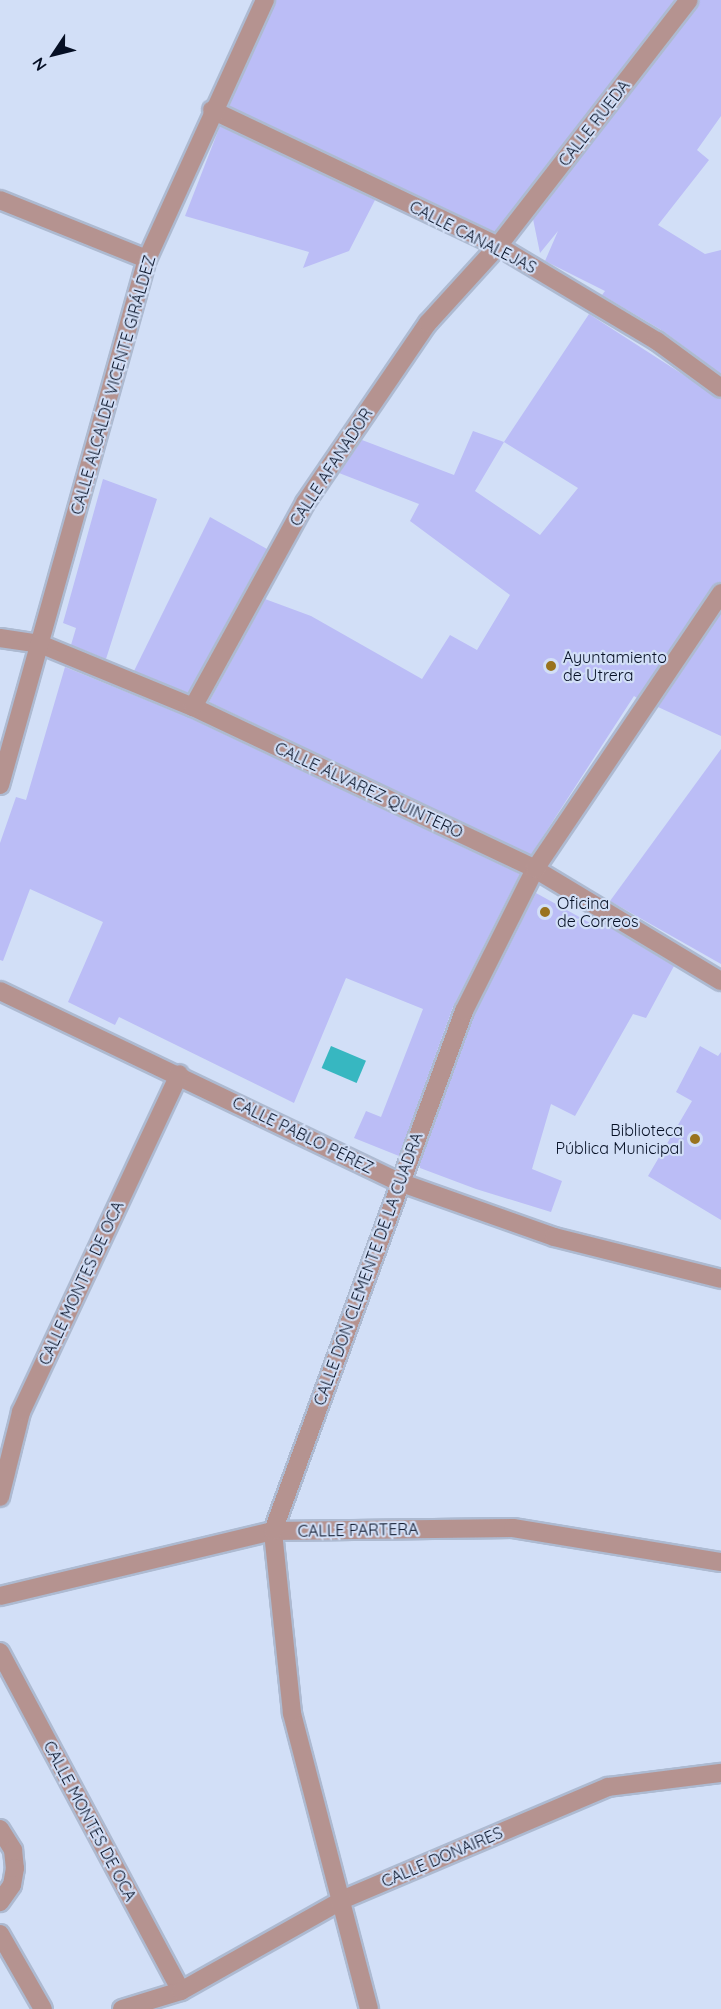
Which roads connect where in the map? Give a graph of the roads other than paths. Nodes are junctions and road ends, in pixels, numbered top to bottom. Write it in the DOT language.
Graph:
graph roads {
  1 [pos="265,0"];
  2 [pos="689,0"];
  3 [pos="212,110"];
  4 [pos="0,200"];
  5 [pos="498,246"];
  6 [pos="147,258"];
  7 [pos="721,388"];
  8 [pos="721,593"];
  9 [pos="0,638"];
  10 [pos="40,644"];
  11 [pos="193,707"];
  12 [pos="0,785"];
  13 [pos="535,869"];
  14 [pos="721,981"];
  15 [pos="0,991"];
  16 [pos="179,1074"];
  17 [pos="399,1182"];
  18 [pos="721,1279"];
  19 [pos="0,1497"];
  20 [pos="273,1531"];
  21 [pos="721,1562"];
  22 [pos="0,1596"];
  23 [pos="0,1652"];
  24 [pos="721,1773"];
  25 [pos="0,1829"];
  26 [pos="344,1899"];
  27 [pos="0,1902"];
  28 [pos="0,1934"];
  29 [pos="180,1991"];
  30 [pos="43,2009"];
  31 [pos="122,2009"];
  32 [pos="369,2009"];
  1 -- 3 [label="street, CALLE ALCALDE VICENTE GIRÁLDEZ"];
  2 -- 5 [label="street, CALLE RUEDA"];
  3 -- 5 [label="street, CALLE CANALEJAS"];
  3 -- 6 [label="street, CALLE ALCALDE VICENTE GIRÁLDEZ"];
  4 -- 6 [label="street"];
  5 -- 7 [label="street, CALLE CANALEJAS"];
  5 -- 11 [label="street, CALLE AFANADOR"];
  6 -- 10 [label="street, CALLE ALCALDE VICENTE GIRÁLDEZ"];
  8 -- 13 [label="street, CALLE DON CLEMENTE DE LA CUADRA"];
  9 -- 10 [label="street, CALLE ÁLVAREZ QUINTERO"];
  10 -- 11 [label="street, CALLE ÁLVAREZ QUINTERO"];
  10 -- 12 [label="street, CALLE ALCALDE VICENTE GIRÁLDEZ"];
  11 -- 13 [label="street, CALLE ÁLVAREZ QUINTERO"];
  13 -- 14 [label="street, CALLE ÁLVAREZ QUINTERO"];
  13 -- 17 [label="street, CALLE DON CLEMENTE DE LA CUADRA"];
  15 -- 16 [label="street, CALLE PABLO PÉREZ"];
  16 -- 17 [label="street, CALLE PABLO PÉREZ"];
  16 -- 19 [label="street, CALLE MONTES DE OCA"];
  17 -- 18 [label="street, CALLE PABLO PÉREZ"];
  17 -- 20 [label="street, CALLE DON CLEMENTE DE LA CUADRA"];
  20 -- 21 [label="street, CALLE PARTERA"];
  20 -- 22 [label="street, CALLE PARTERA"];
  20 -- 26 [label="street, CALLE DON CLEMENTE DE LA CUADRA"];
  23 -- 29 [label="street, CALLE MONTES DE OCA"];
  24 -- 26 [label="street, CALLE DONAIRES"];
  25 -- 27 [label="street"];
  26 -- 29 [label="street, CALLE DONAIRES"];
  26 -- 32 [label="street, CALLE DON CLEMENTE DE LA CUADRA"];
  28 -- 30 [label="street"];
  29 -- 31 [label="street, CALLE DONAIRES"];
}
